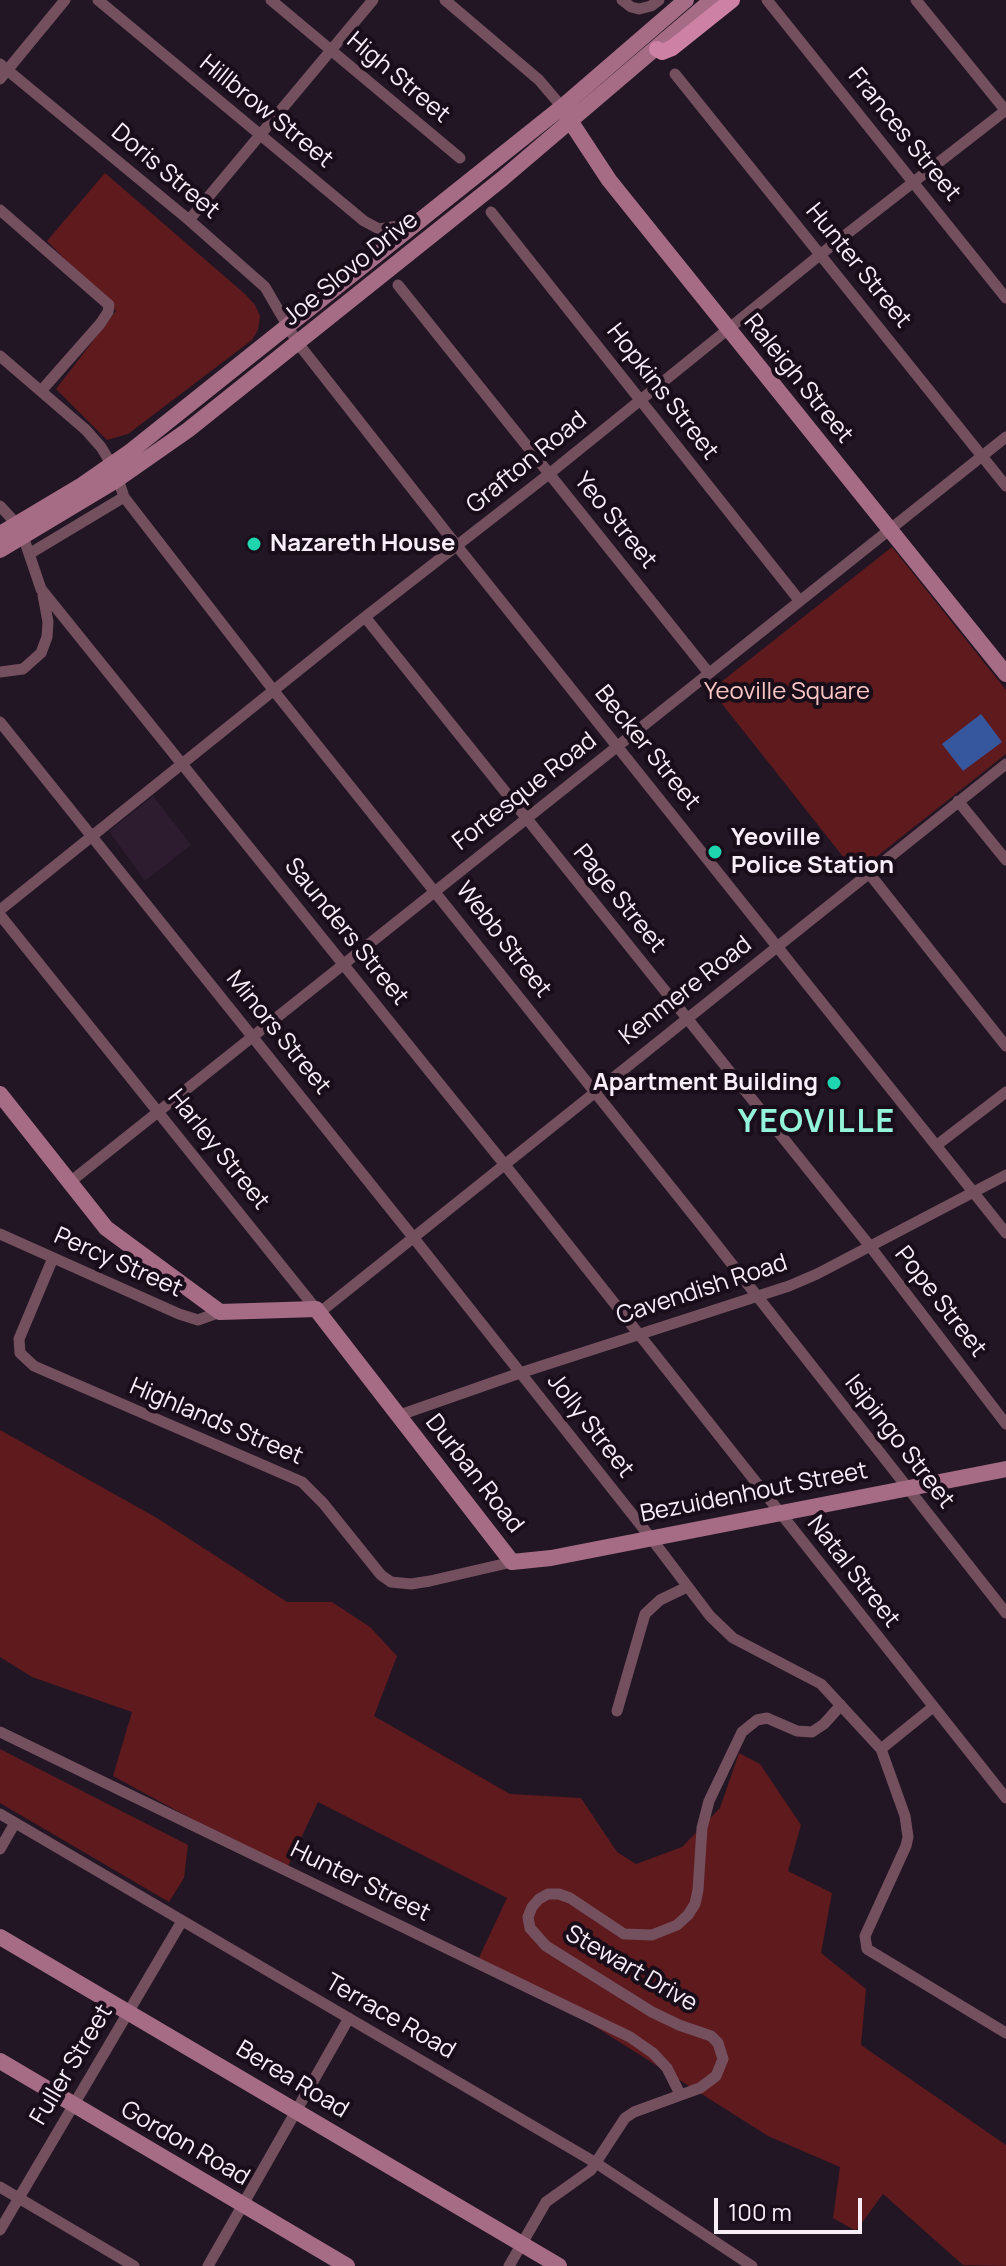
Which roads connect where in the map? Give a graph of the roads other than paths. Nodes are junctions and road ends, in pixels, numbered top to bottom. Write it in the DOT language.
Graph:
graph roads {
  1 [pos="65,0"];
  2 [pos="98,0"];
  3 [pos="271,0"];
  4 [pos="373,0"];
  5 [pos="445,0"];
  6 [pos="622,0"];
  7 [pos="659,0"];
  8 [pos="686,0"];
  9 [pos="712,0"];
  10 [pos="732,0"];
  11 [pos="767,0"];
  12 [pos="916,0"];
  13 [pos="657,49"];
  14 [pos="331,50"];
  15 [pos="2,71"];
  16 [pos="675,74"];
  17 [pos="562,107"];
  18 [pos="1006,110"];
  19 [pos="571,122"];
  20 [pos="259,135"];
  21 [pos="460,158"];
  22 [pos="913,181"];
  23 [pos="0,210"];
  24 [pos="491,212"];
  25 [pos="189,220"];
  26 [pos="417,222"];
  27 [pos="821,254"];
  28 [pos="398,285"];
  29 [pos="1006,298"];
  30 [pos="288,325"];
  31 [pos="726,329"];
  32 [pos="297,342"];
  33 [pos="0,356"];
  34 [pos="41,391"];
  35 [pos="641,399"];
  36 [pos="1006,437"];
  37 [pos="982,456"];
  38 [pos="549,474"];
  39 [pos="1006,486"];
  40 [pos="124,497"];
  41 [pos="1,507"];
  42 [pos="890,530"];
  43 [pos="0,534"];
  44 [pos="457,546"];
  45 [pos="0,550"];
  46 [pos="29,554"];
  47 [pos="42,594"];
  48 [pos="799,600"];
  49 [pos="365,617"];
  50 [pos="0,664"];
  51 [pos="0,672"];
  52 [pos="708,672"];
  53 [pos="1006,674"];
  54 [pos="274,691"];
  55 [pos="0,722"];
  56 [pos="617,747"];
  57 [pos="184,763"];
  58 [pos="1006,764"];
  59 [pos="958,801"];
  60 [pos="526,819"];
  61 [pos="91,837"];
  62 [pos="1006,860"];
  63 [pos="868,872"];
  64 [pos="436,890"];
  65 [pos="0,913"];
  66 [pos="777,948"];
  67 [pos="343,963"];
  68 [pos="686,1019"];
  69 [pos="252,1037"];
  70 [pos="1006,1046"];
  71 [pos="594,1092"];
  72 [pos="1006,1092"];
  73 [pos="0,1094"];
  74 [pos="157,1114"];
  75 [pos="937,1145"];
  76 [pos="505,1165"];
  77 [pos="1006,1175"];
  78 [pos="70,1182"];
  79 [pos="974,1191"];
  80 [pos="1006,1233"];
  81 [pos="0,1234"];
  82 [pos="413,1237"];
  83 [pos="869,1245"];
  84 [pos="53,1258"];
  85 [pos="758,1297"];
  86 [pos="317,1311"];
  87 [pos="220,1312"];
  88 [pos="638,1334"];
  89 [pos="520,1373"];
  90 [pos="397,1416"];
  91 [pos="1006,1424"];
  92 [pos="1006,1469"];
  93 [pos="906,1487"];
  94 [pos="778,1512"];
  95 [pos="651,1538"];
  96 [pos="512,1562"];
  97 [pos="687,1587"];
  98 [pos="1006,1613"];
  99 [pos="841,1705"];
  100 [pos="933,1707"];
  101 [pos="617,1711"];
  102 [pos="0,1732"];
  103 [pos="881,1749"];
  104 [pos="1006,1798"];
  105 [pos="0,1814"];
  106 [pos="15,1823"];
  107 [pos="0,1849"];
  108 [pos="182,1921"];
  109 [pos="0,1937"];
  110 [pos="129,2013"];
  111 [pos="349,2018"];
  112 [pos="1006,2033"];
  113 [pos="0,2061"];
  114 [pos="680,2094"];
  115 [pos="74,2107"];
  116 [pos="297,2110"];
  117 [pos="596,2163"];
  118 [pos="0,2187"];
  119 [pos="18,2198"];
  120 [pos="241,2206"];
  121 [pos="0,2230"];
  122 [pos="521,2244"];
  123 [pos="134,2266"];
  124 [pos="208,2266"];
  125 [pos="347,2266"];
  126 [pos="509,2266"];
  127 [pos="559,2266"];
  128 [pos="752,2266"];
  1 -- 15 [label="street"];
  2 -- 20 [label="street, Hillbrow Street"];
  3 -- 14 [label="street, High Street"];
  4 -- 14 [label="street"];
  5 -- 17 [label="street"];
  6 -- 7 [label="street"];
  8 -- 17 [label="main road, Joe Slovo Drive"];
  9 -- 13 [label="main road, Joe Slovo Drive"];
  10 -- 13 [label="main road"];
  11 -- 22 [label="street, Frances Street"];
  12 -- 18 [label="street"];
  13 -- 19 [label="main road, Joe Slovo Drive"];
  14 -- 20 [label="street"];
  14 -- 21 [label="street, High Street"];
  15 -- 25 [label="street, Doris Street"];
  16 -- 27 [label="street, Hunter Street"];
  17 -- 19 [label="main road, Raleigh Street"];
  17 -- 26 [label="main road, Joe Slovo Drive"];
  18 -- 22 [label="street, Grafton Road"];
  19 -- 31 [label="main road, Raleigh Street"];
  19 -- 32 [label="main road, Joe Slovo Drive"];
  20 -- 25 [label="street"];
  20 -- 26 [label="street, Hillbrow Street"];
  22 -- 27 [label="street, Grafton Road"];
  22 -- 29 [label="street, Frances Street"];
  23 -- 34 [label="street"];
  24 -- 35 [label="street, Hopkins Street"];
  25 -- 30 [label="street, Doris Street"];
  26 -- 30 [label="main road, Joe Slovo Drive"];
  27 -- 31 [label="street, Grafton Road"];
  27 -- 37 [label="street, Hunter Street"];
  28 -- 38 [label="street, Yeo Street"];
  30 -- 32 [label="street, Becker Street"];
  30 -- 43 [label="main road, Joe Slovo Drive"];
  31 -- 35 [label="street, Grafton Road"];
  31 -- 42 [label="main road, Raleigh Street"];
  32 -- 44 [label="street, Becker Street"];
  32 -- 45 [label="main road, Joe Slovo Drive"];
  33 -- 34 [label="street, Webb Street"];
  34 -- 40 [label="street, Webb Street"];
  35 -- 38 [label="street, Grafton Road"];
  35 -- 48 [label="street, Hopkins Street"];
  36 -- 37 [label="street, Fortesque Road"];
  37 -- 39 [label="street, Hunter Street"];
  37 -- 42 [label="street, Fortesque Road"];
  38 -- 44 [label="street, Grafton Road"];
  38 -- 52 [label="street, Yeo Street"];
  40 -- 46 [label="street"];
  40 -- 54 [label="street, Webb Street"];
  41 -- 46 [label="street, Saunders Street"];
  42 -- 48 [label="street, Fortesque Road"];
  42 -- 53 [label="main road, Raleigh Street"];
  44 -- 49 [label="street, Grafton Road"];
  44 -- 56 [label="street, Becker Street"];
  46 -- 47 [label="street, Saunders Street"];
  47 -- 50 [label="street"];
  47 -- 51 [label="street"];
  47 -- 57 [label="street, Saunders Street"];
  48 -- 52 [label="street, Fortesque Road"];
  49 -- 54 [label="street, Grafton Road"];
  49 -- 60 [label="street, Page Street"];
  52 -- 56 [label="street, Fortesque Road"];
  54 -- 57 [label="street, Grafton Road"];
  54 -- 64 [label="street, Webb Street"];
  55 -- 61 [label="street, Minors Street"];
  56 -- 60 [label="street, Fortesque Road"];
  56 -- 66 [label="street, Becker Street"];
  57 -- 61 [label="street, Grafton Road"];
  57 -- 67 [label="street, Saunders Street"];
  58 -- 59 [label="street, Kenmere Road"];
  59 -- 62 [label="street"];
  59 -- 63 [label="street, Kenmere Road"];
  60 -- 64 [label="street, Fortesque Road"];
  60 -- 68 [label="street, Page Street"];
  61 -- 65 [label="street, Grafton Road"];
  61 -- 69 [label="street, Minors Street"];
  63 -- 66 [label="street, Kenmere Road"];
  63 -- 70 [label="street"];
  64 -- 67 [label="street, Fortesque Road"];
  64 -- 71 [label="street, Webb Street"];
  65 -- 74 [label="street, Harley Street"];
  66 -- 68 [label="street, Kenmere Road"];
  66 -- 75 [label="street, Becker Street"];
  67 -- 69 [label="street, Fortesque Road"];
  67 -- 76 [label="street, Saunders Street"];
  68 -- 71 [label="street, Kenmere Road"];
  68 -- 83 [label="street, Page Street"];
  69 -- 74 [label="street, Fortesque Road"];
  69 -- 82 [label="street, Minors Street"];
  71 -- 76 [label="street, Kenmere Road"];
  71 -- 85 [label="street, Webb Street"];
  72 -- 75 [label="street"];
  73 -- 78 [label="main road"];
  74 -- 78 [label="street, Fortesque Road"];
  74 -- 86 [label="street, Harley Street"];
  75 -- 79 [label="street, Becker Street"];
  76 -- 82 [label="street, Kenmere Road"];
  76 -- 88 [label="street, Saunders Street"];
  77 -- 79 [label="street, Cavendish Road"];
  78 -- 87 [label="main road"];
  79 -- 80 [label="street, Becker Street"];
  79 -- 83 [label="street, Cavendish Road"];
  81 -- 84 [label="street, Percy Street"];
  82 -- 86 [label="street, Kenmere Road"];
  82 -- 89 [label="street, Minors Street"];
  83 -- 85 [label="street, Cavendish Road"];
  83 -- 91 [label="street, Pope Street"];
  84 -- 87 [label="street, Percy Street"];
  84 -- 96 [label="street, Highlands Street"];
  85 -- 88 [label="street, Cavendish Road"];
  85 -- 93 [label="street, Isipingo Street"];
  86 -- 87 [label="main road"];
  86 -- 90 [label="main road, Harley Street"];
  88 -- 89 [label="street, Cavendish Road"];
  88 -- 94 [label="street, Natal Street"];
  89 -- 90 [label="street, Cavendish Road"];
  89 -- 95 [label="street, Jolly Street"];
  90 -- 96 [label="main road, Durban Road"];
  92 -- 93 [label="main road, Bezuidenhout Street"];
  93 -- 94 [label="main road, Bezuidenhout Street"];
  93 -- 98 [label="street, Isipingo Street"];
  94 -- 95 [label="main road, Bezuidenhout Street"];
  94 -- 100 [label="street, Natal Street"];
  95 -- 96 [label="main road, Bezuidenhout Street"];
  95 -- 97 [label="street, Jolly Street"];
  97 -- 99 [label="street, Jolly Street"];
  97 -- 101 [label="street"];
  99 -- 103 [label="street, Jolly Street"];
  99 -- 114 [label="street, Stewart Drive"];
  100 -- 103 [label="street"];
  100 -- 104 [label="street, Natal Street"];
  102 -- 114 [label="street, Hunter Street"];
  103 -- 112 [label="street, Jolly Street"];
  105 -- 106 [label="street, Terrace Road"];
  106 -- 107 [label="street"];
  106 -- 108 [label="street, Terrace Road"];
  108 -- 110 [label="street, Fuller Street"];
  108 -- 111 [label="street, Terrace Road"];
  109 -- 110 [label="main road, Berea Road"];
  110 -- 115 [label="street, Fuller Street"];
  110 -- 116 [label="main road, Berea Road"];
  111 -- 116 [label="street"];
  111 -- 117 [label="street, Terrace Road"];
  113 -- 115 [label="main road, Gordon Road"];
  114 -- 117 [label="street"];
  115 -- 119 [label="street, Fuller Street"];
  115 -- 120 [label="main road, Gordon Road"];
  116 -- 120 [label="street"];
  116 -- 122 [label="main road, Berea Road"];
  117 -- 122 [label="street"];
  117 -- 128 [label="street, Terrace Road"];
  118 -- 119 [label="street"];
  119 -- 121 [label="street, Fuller Street"];
  119 -- 123 [label="street"];
  120 -- 124 [label="street"];
  120 -- 125 [label="main road, Gordon Road"];
  122 -- 126 [label="street"];
  122 -- 127 [label="main road, Berea Road"];
}
